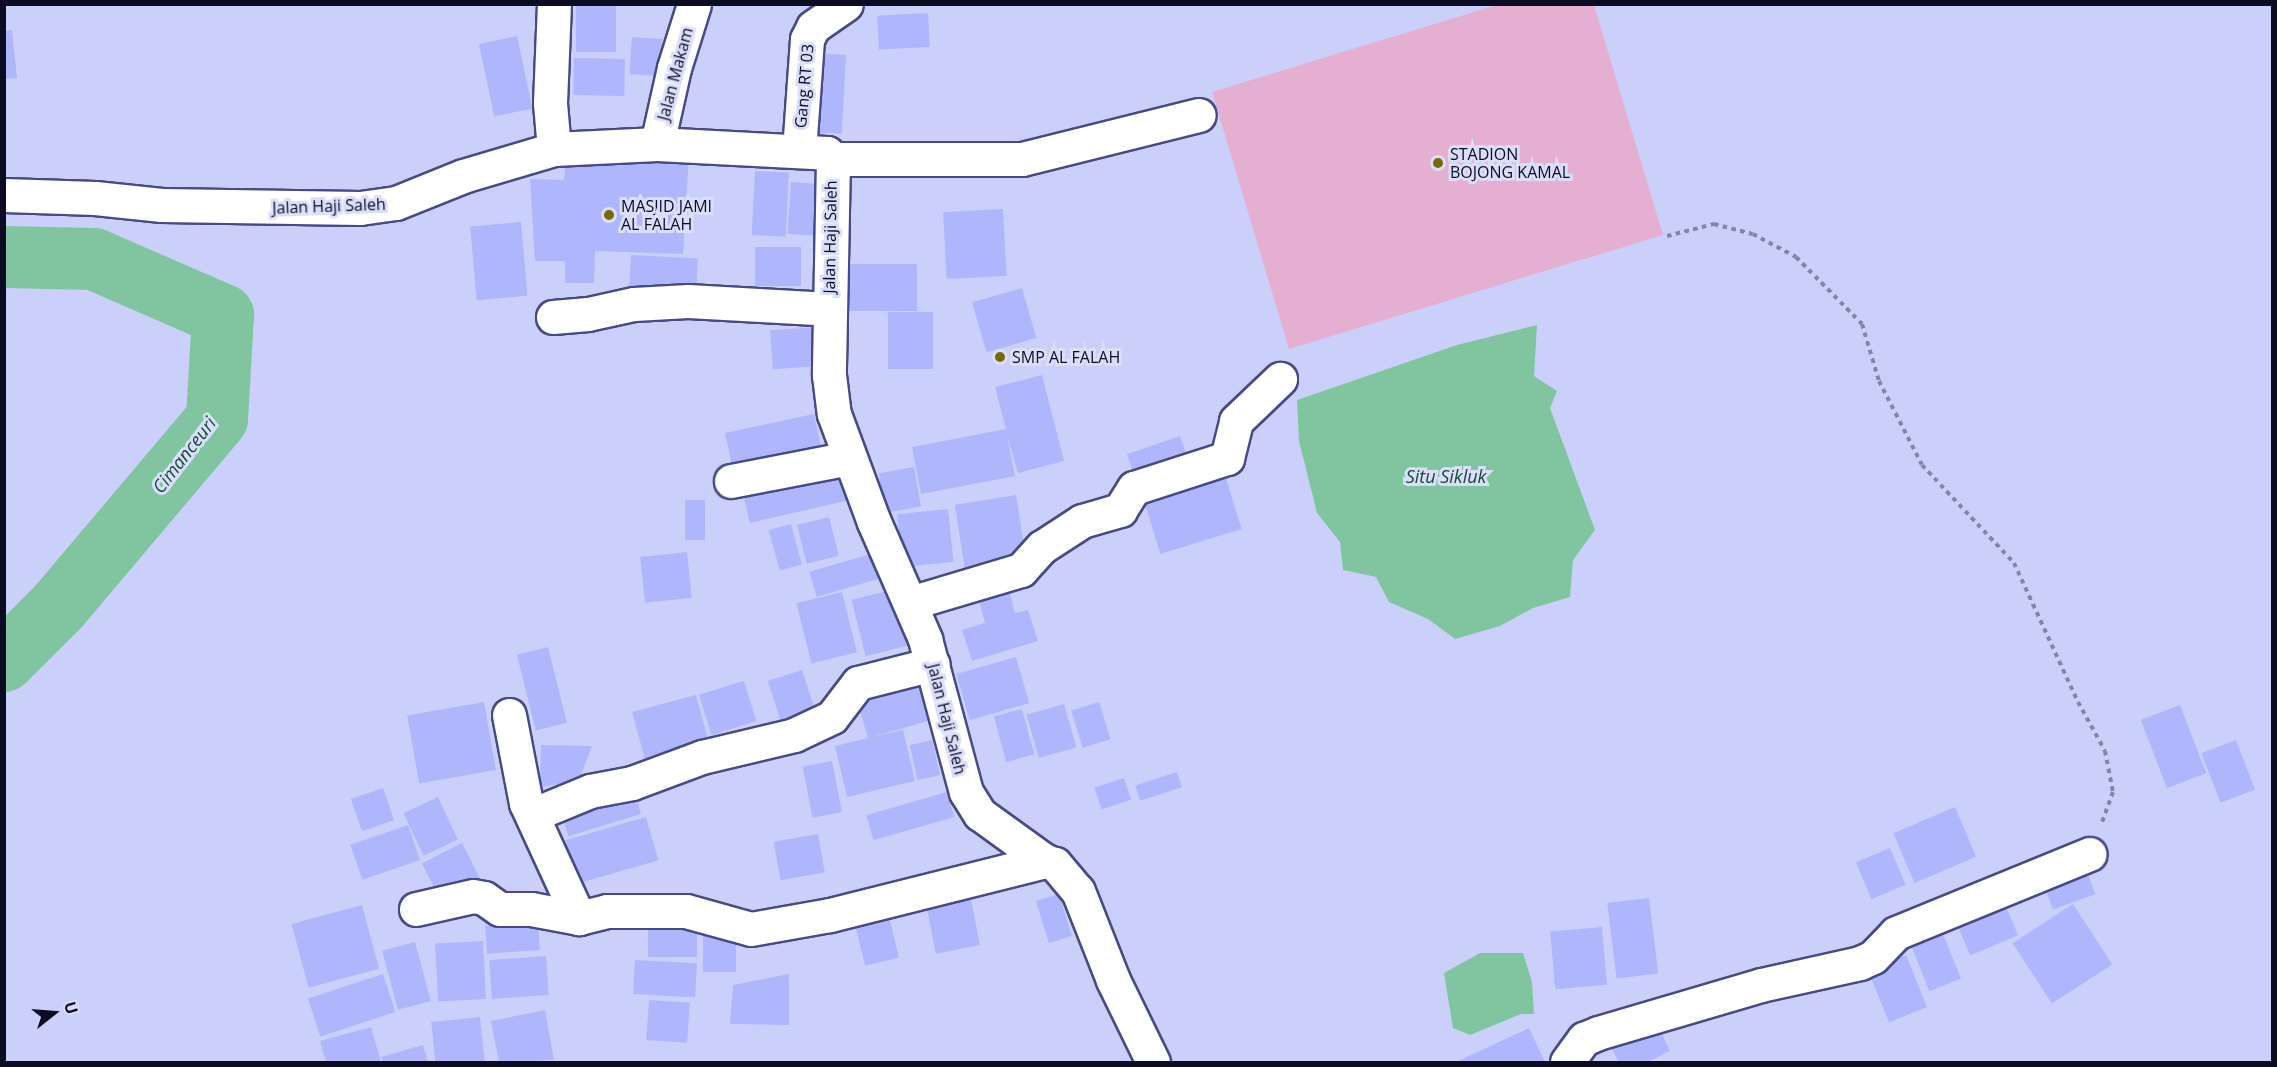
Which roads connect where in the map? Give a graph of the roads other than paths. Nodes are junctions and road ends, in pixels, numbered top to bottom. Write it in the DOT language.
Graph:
graph roads {
  1 [pos="554,4"];
  2 [pos="694,4"];
  3 [pos="846,4"];
  4 [pos="1199,115"];
  5 [pos="657,144"];
  6 [pos="554,149"];
  7 [pos="799,151"];
  8 [pos="833,159"];
  9 [pos="4,195"];
  10 [pos="829,309"];
  11 [pos="553,317"];
  12 [pos="1280,379"];
  13 [pos="849,458"];
  14 [pos="731,481"];
  15 [pos="910,603"];
  16 [pos="933,664"];
  17 [pos="509,715"];
  18 [pos="532,815"];
  19 [pos="2090,854"];
  20 [pos="1045,861"];
  21 [pos="416,909"];
  22 [pos="579,918"];
  23 [pos="1153,1062"];
  24 [pos="1567,1062"];
  1 -- 6 [label="street"];
  2 -- 5 [label="street, Jalan Makam"];
  3 -- 7 [label="street, Gang RT 03"];
  4 -- 8 [label="street"];
  5 -- 6 [label="street, Jalan Haji Saleh"];
  5 -- 7 [label="street, Jalan Haji Saleh"];
  6 -- 9 [label="street, Jalan Haji Saleh"];
  7 -- 8 [label="street, Jalan Haji Saleh"];
  8 -- 10 [label="street, Jalan Haji Saleh"];
  10 -- 11 [label="street"];
  10 -- 13 [label="street, Jalan Haji Saleh"];
  12 -- 15 [label="street"];
  13 -- 14 [label="street"];
  13 -- 15 [label="street, Jalan Haji Saleh"];
  15 -- 16 [label="street, Jalan Haji Saleh"];
  16 -- 18 [label="street"];
  16 -- 20 [label="street, Jalan Haji Saleh"];
  17 -- 18 [label="street"];
  18 -- 22 [label="street"];
  19 -- 24 [label="street"];
  20 -- 22 [label="street"];
  20 -- 23 [label="street, Jalan Haji Saleh"];
  21 -- 22 [label="street"];
}
